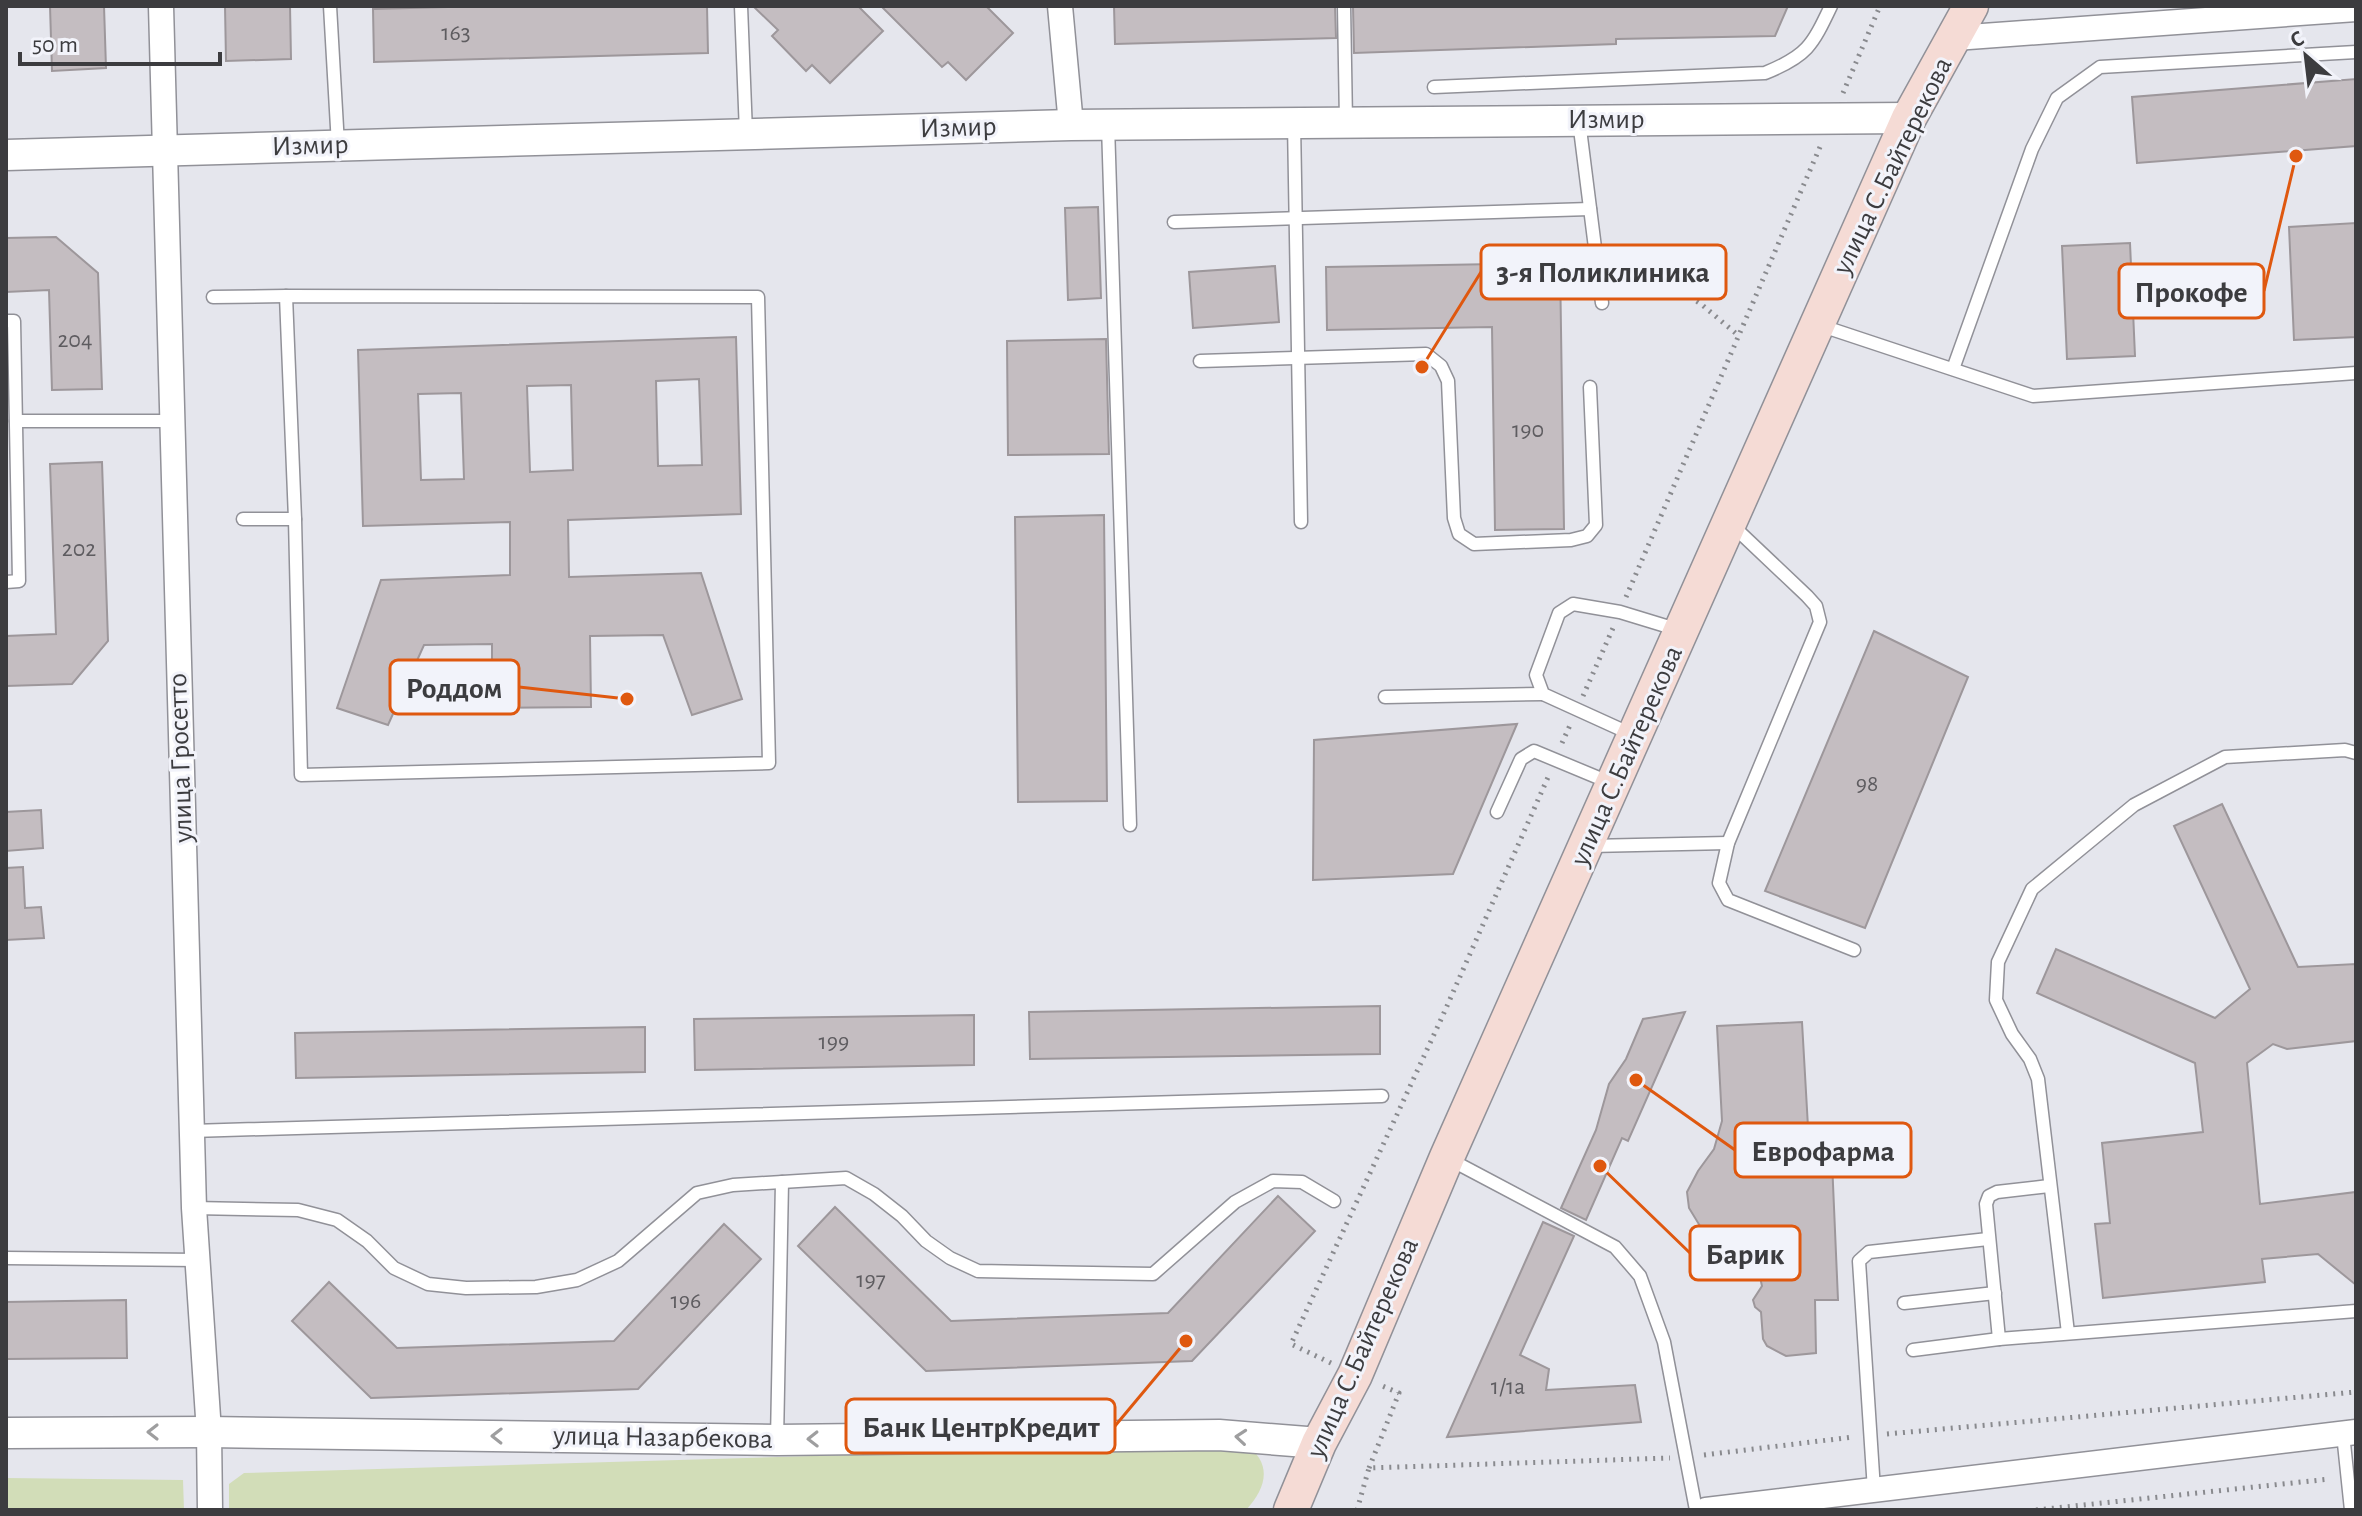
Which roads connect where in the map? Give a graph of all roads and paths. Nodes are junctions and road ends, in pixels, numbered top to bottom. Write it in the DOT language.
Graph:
graph roads {
  1 [pos="161,6"];
  2 [pos="330,6"];
  3 [pos="741,6"];
  4 [pos="1060,6"];
  5 [pos="1344,6"];
  6 [pos="1831,6"];
  7 [pos="1971,6"];
  8 [pos="2356,9"];
  9 [pos="1955,38"];
  10 [pos="2356,52"];
  11 [pos="1434,87"];
  12 [pos="1909,118"];
  13 [pos="1579,121"];
  14 [pos="1346,122"];
  15 [pos="1294,123"];
  16 [pos="1108,124"];
  17 [pos="1071,125"];
  18 [pos="746,133"];
  19 [pos="338,145"];
  20 [pos="165,150"];
  21 [pos="6,155"];
  22 [pos="1590,209"];
  23 [pos="1296,218"];
  24 [pos="1174,222"];
  25 [pos="1597,259"];
  26 [pos="286,296"];
  27 [pos="213,297"];
  28 [pos="1602,303"];
  29 [pos="6,321"];
  30 [pos="1819,325"];
  31 [pos="1739,336"];
  32 [pos="1298,358"];
  33 [pos="1200,361"];
  34 [pos="1953,369"];
  35 [pos="2356,373"];
  36 [pos="1590,387"];
  37 [pos="16,421"];
  38 [pos="172,421"];
  39 [pos="243,519"];
  40 [pos="295,519"];
  41 [pos="1301,522"];
  42 [pos="1730,524"];
  43 [pos="6,582"];
  44 [pos="1682,631"];
  45 [pos="1543,694"];
  46 [pos="1385,697"];
  47 [pos="1635,736"];
  48 [pos="2356,753"];
  49 [pos="1614,784"];
  50 [pos="1497,812"];
  51 [pos="1130,825"];
  52 [pos="1728,843"];
  53 [pos="1587,846"];
  54 [pos="1854,950"];
  55 [pos="1382,1096"];
  56 [pos="192,1131"];
  57 [pos="1447,1157"];
  58 [pos="782,1182"];
  59 [pos="2049,1186"];
  60 [pos="1334,1201"];
  61 [pos="194,1208"];
  62 [pos="1988,1239"];
  63 [pos="6,1258"];
  64 [pos="198,1260"];
  65 [pos="1995,1293"];
  66 [pos="1904,1303"];
  67 [pos="2356,1311"];
  68 [pos="2068,1333"];
  69 [pos="1999,1339"];
  70 [pos="1913,1350"];
  71 [pos="1355,1375"];
  72 [pos="2356,1392"];
  73 [pos="209,1432"];
  74 [pos="6,1433"];
  75 [pos="2349,1433"];
  76 [pos="1870,1435"];
  77 [pos="777,1440"];
  78 [pos="1319,1443"];
  79 [pos="1686,1457"];
  80 [pos="1369,1468"];
  81 [pos="2348,1477"];
  82 [pos="1874,1490"];
  83 [pos="210,1510"];
  84 [pos="1291,1510"];
  85 [pos="1357,1510"];
  86 [pos="1696,1510"];
  87 [pos="1706,1510"];
  88 [pos="2036,1510"];
  89 [pos="2351,1510"];
  1 -- 20 [label="street, улица Гросетто"];
  2 -- 19 [label="lane"];
  3 -- 18 [label="lane"];
  4 -- 17 [label="street"];
  5 -- 14 [label="lane"];
  6 -- 11 [label="lane"];
  7 -- 9 [label="main road, улица С.Байтерекова"];
  8 -- 9 [label="street"];
  9 -- 12 [label="main road, улица С.Байтерекова"];
  10 -- 34 [label="lane"];
  12 -- 13 [label="street, Измир"];
  12 -- 30 [label="main road, улица С.Байтерекова"];
  13 -- 14 [label="street, Измир"];
  13 -- 22 [label="lane"];
  14 -- 15 [label="street, Измир"];
  15 -- 16 [label="street, Измир"];
  15 -- 23 [label="lane"];
  16 -- 17 [label="street, Измир"];
  16 -- 51 [label="lane"];
  17 -- 18 [label="street, Измир"];
  18 -- 19 [label="street, Измир"];
  19 -- 20 [label="street, Измир"];
  20 -- 21 [label="street, Измир"];
  20 -- 38 [label="street, улица Гросетто"];
  22 -- 23 [label="lane"];
  22 -- 25 [label="lane"];
  23 -- 24 [label="lane"];
  23 -- 32 [label="lane"];
  25 -- 28 [label="lane"];
  25 -- 31 [label="path"];
  26 -- 27 [label="lane"];
  26 -- 40 [label="lane"];
  26 -- 40 [label="lane"];
  29 -- 37 [label="lane"];
  30 -- 34 [label="lane"];
  30 -- 42 [label="main road, улица С.Байтерекова"];
  32 -- 33 [label="lane"];
  32 -- 36 [label="lane"];
  32 -- 41 [label="lane"];
  34 -- 35 [label="lane"];
  37 -- 38 [label="lane"];
  37 -- 43 [label="lane"];
  38 -- 56 [label="street, улица Гросетто"];
  39 -- 40 [label="lane"];
  42 -- 44 [label="main road, улица С.Байтерекова"];
  42 -- 52 [label="lane"];
  44 -- 45 [label="lane"];
  44 -- 47 [label="main road, улица С.Байтерекова"];
  45 -- 46 [label="lane"];
  45 -- 47 [label="lane"];
  47 -- 49 [label="main road, улица С.Байтерекова"];
  48 -- 59 [label="lane"];
  49 -- 50 [label="lane"];
  49 -- 53 [label="main road, улица С.Байтерекова"];
  52 -- 53 [label="lane"];
  52 -- 54 [label="lane"];
  53 -- 57 [label="main road, улица С.Байтерекова"];
  55 -- 56 [label="lane"];
  56 -- 61 [label="street, улица Гросетто"];
  57 -- 71 [label="main road, улица С.Байтерекова"];
  57 -- 79 [label="lane"];
  58 -- 60 [label="lane"];
  58 -- 61 [label="lane"];
  58 -- 77 [label="lane"];
  59 -- 62 [label="lane"];
  59 -- 68 [label="lane"];
  61 -- 64 [label="street, улица Гросетто"];
  62 -- 65 [label="lane"];
  62 -- 76 [label="lane"];
  63 -- 64 [label="lane"];
  64 -- 73 [label="street, улица Гросетто"];
  65 -- 66 [label="lane"];
  65 -- 69 [label="lane"];
  67 -- 68 [label="lane"];
  68 -- 69 [label="lane"];
  69 -- 70 [label="lane"];
  71 -- 78 [label="main road, улица С.Байтерекова"];
  71 -- 80 [label="path"];
  72 -- 76 [label="path"];
  73 -- 74 [label="street, улица Назарбекова, one-way"];
  77 -- 73 [label="street, улица Назарбекова, one-way"];
  73 -- 83 [label="street, улица Гросетто"];
  75 -- 81 [label="lane"];
  75 -- 82 [label="street"];
  76 -- 79 [label="path"];
  76 -- 82 [label="lane"];
  78 -- 77 [label="street, улица Назарбекова, one-way"];
  78 -- 84 [label="main road, улица С.Байтерекова"];
  79 -- 80 [label="path"];
  79 -- 86 [label="lane"];
  80 -- 85 [label="path"];
  81 -- 88 [label="path"];
  81 -- 89 [label="lane"];
  82 -- 87 [label="street"];
}
